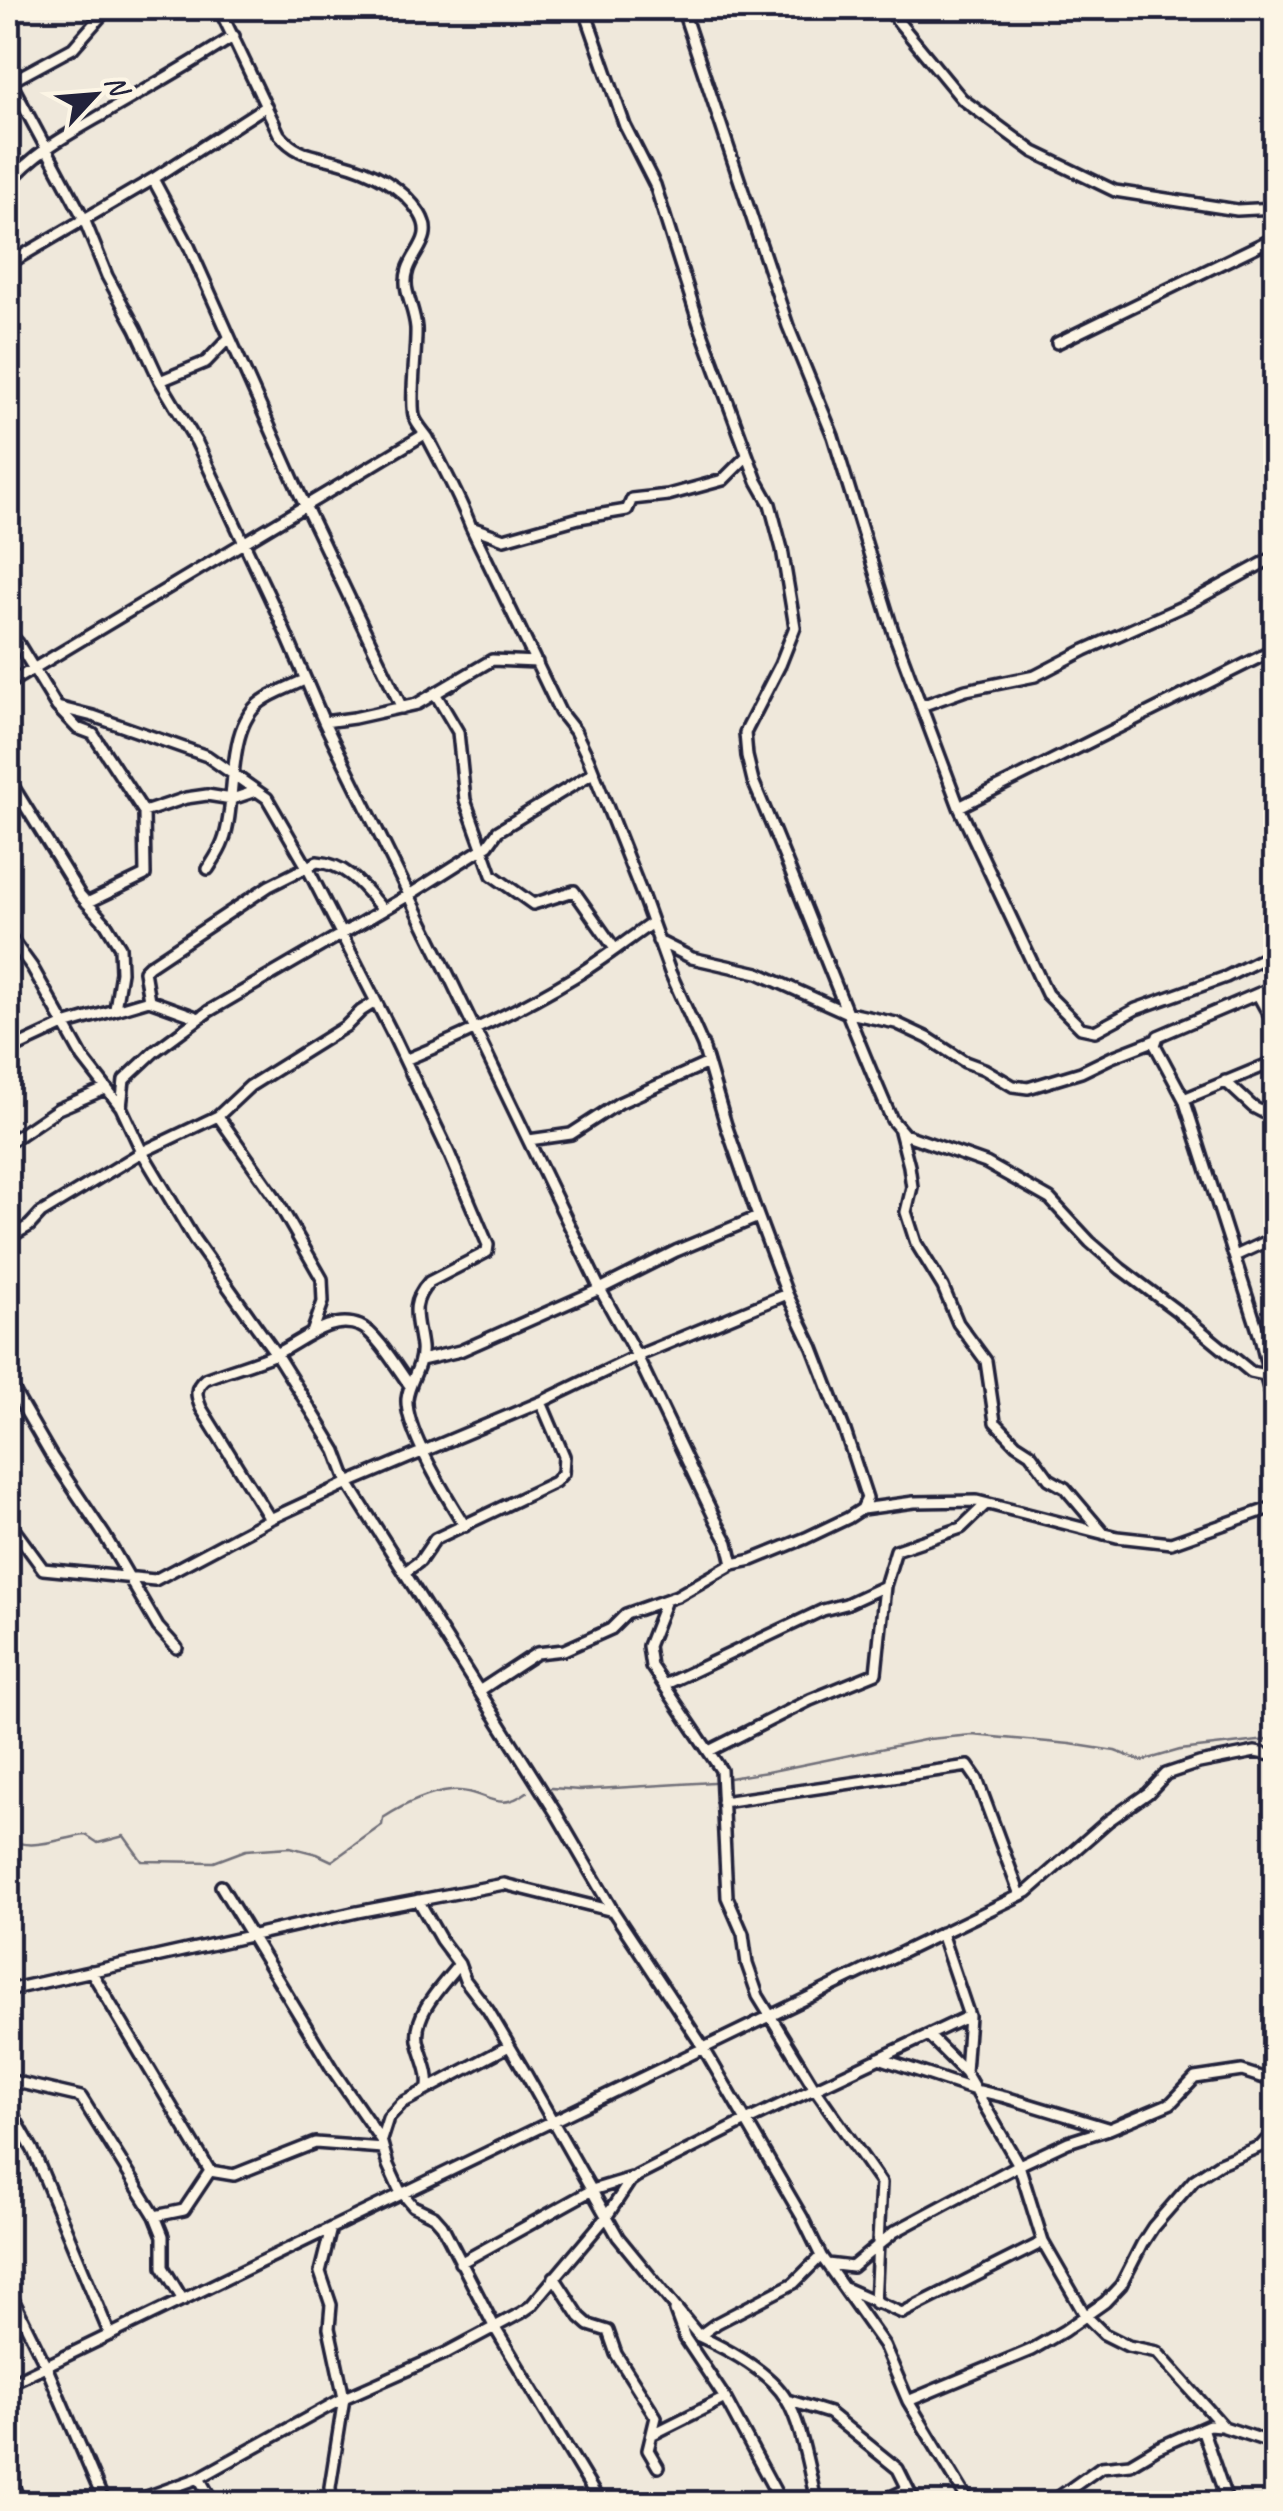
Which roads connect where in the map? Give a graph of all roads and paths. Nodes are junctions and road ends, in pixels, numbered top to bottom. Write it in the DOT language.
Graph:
graph roads {
  1 [pos="106,8"];
  2 [pos="135,8"];
  3 [pos="219,8"];
  4 [pos="584,8"];
  5 [pos="682,8"];
  6 [pos="887,8"];
  7 [pos="234,36"];
  8 [pos="9,85"];
  9 [pos="266,106"];
  10 [pos="46,147"];
  11 [pos="153,179"];
  12 [pos="8,184"];
  13 [pos="1276,208"];
  14 [pos="84,220"];
  15 [pos="1276,237"];
  16 [pos="8,264"];
  17 [pos="229,338"];
  18 [pos="1057,343"];
  19 [pos="160,381"];
  20 [pos="425,434"];
  21 [pos="747,456"];
  22 [pos="305,506"];
  23 [pos="471,527"];
  24 [pos="244,542"];
  25 [pos="1276,556"];
  26 [pos="8,632"];
  27 [pos="1276,648"];
  28 [pos="537,662"];
  29 [pos="34,668"];
  30 [pos="304,680"];
  31 [pos="8,684"];
  32 [pos="435,694"];
  33 [pos="921,706"];
  34 [pos="56,707"];
  35 [pos="402,708"];
  36 [pos="324,722"];
  37 [pos="593,773"];
  38 [pos="234,776"];
  39 [pos="8,778"];
  40 [pos="256,790"];
  41 [pos="232,799"];
  42 [pos="960,806"];
  43 [pos="144,812"];
  44 [pos="482,848"];
  45 [pos="307,866"];
  46 [pos="208,870"];
  47 [pos="409,896"];
  48 [pos="87,903"];
  49 [pos="383,910"];
  50 [pos="652,924"];
  51 [pos="8,934"];
  52 [pos="342,935"];
  53 [pos="658,941"];
  54 [pos="615,949"];
  55 [pos="1276,952"];
  56 [pos="1276,986"];
  57 [pos="1258,995"];
  58 [pos="150,1000"];
  59 [pos="375,1002"];
  60 [pos="115,1009"];
  61 [pos="845,1012"];
  62 [pos="199,1018"];
  63 [pos="1276,1022"];
  64 [pos="64,1025"];
  65 [pos="476,1031"];
  66 [pos="1156,1040"];
  67 [pos="8,1052"];
  68 [pos="405,1060"];
  69 [pos="1276,1060"];
  70 [pos="708,1063"];
  71 [pos="1224,1081"];
  72 [pos="105,1089"];
  73 [pos="1184,1099"];
  74 [pos="121,1107"];
  75 [pos="218,1116"];
  76 [pos="1276,1119"];
  77 [pos="899,1128"];
  78 [pos="528,1140"];
  79 [pos="8,1143"];
  80 [pos="142,1152"];
  81 [pos="758,1217"];
  82 [pos="1276,1236"];
  83 [pos="8,1238"];
  84 [pos="1234,1256"];
  85 [pos="600,1289"];
  86 [pos="787,1294"];
  87 [pos="1276,1330"];
  88 [pos="312,1334"];
  89 [pos="1260,1337"];
  90 [pos="276,1354"];
  91 [pos="637,1356"];
  92 [pos="421,1360"];
  93 [pos="1265,1375"];
  94 [pos="8,1380"];
  95 [pos="410,1386"];
  96 [pos="540,1402"];
  97 [pos="1276,1412"];
  98 [pos="424,1452"];
  99 [pos="1276,1468"];
  100 [pos="348,1483"];
  101 [pos="1275,1495"];
  102 [pos="986,1504"];
  103 [pos="1276,1506"];
  104 [pos="862,1509"];
  105 [pos="270,1519"];
  106 [pos="8,1521"];
  107 [pos="465,1526"];
  108 [pos="1104,1534"];
  109 [pos="733,1564"];
  110 [pos="405,1572"];
  111 [pos="129,1578"];
  112 [pos="885,1586"];
  113 [pos="666,1600"];
  114 [pos="177,1648"];
  115 [pos="664,1684"];
  116 [pos="480,1692"];
  117 [pos="709,1751"];
  118 [pos="1276,1756"];
  119 [pos="722,1802"];
  120 [pos="221,1886"];
  121 [pos="1020,1896"];
  122 [pos="418,1900"];
  123 [pos="613,1911"];
  124 [pos="941,1933"];
  125 [pos="252,1935"];
  126 [pos="459,1964"];
  127 [pos="91,1971"];
  128 [pos="8,1990"];
  129 [pos="769,2015"];
  130 [pos="969,2016"];
  131 [pos="929,2036"];
  132 [pos="509,2046"];
  133 [pos="703,2047"];
  134 [pos="880,2058"];
  135 [pos="965,2072"];
  136 [pos="8,2080"];
  137 [pos="1276,2082"];
  138 [pos="428,2088"];
  139 [pos="814,2089"];
  140 [pos="976,2090"];
  141 [pos="8,2106"];
  142 [pos="553,2120"];
  143 [pos="746,2121"];
  144 [pos="1109,2129"];
  145 [pos="1276,2129"];
  146 [pos="382,2144"];
  147 [pos="1019,2165"];
  148 [pos="210,2171"];
  149 [pos="637,2176"];
  150 [pos="592,2190"];
  151 [pos="403,2194"];
  152 [pos="155,2216"];
  153 [pos="607,2216"];
  154 [pos="331,2228"];
  155 [pos="1043,2242"];
  156 [pos="878,2245"];
  157 [pos="824,2260"];
  158 [pos="460,2263"];
  159 [pos="554,2277"];
  160 [pos="842,2287"];
  161 [pos="8,2289"];
  162 [pos="183,2300"];
  163 [pos="875,2302"];
  164 [pos="672,2304"];
  165 [pos="1085,2315"];
  166 [pos="495,2328"];
  167 [pos="110,2335"];
  168 [pos="698,2336"];
  169 [pos="46,2366"];
  170 [pos="8,2384"];
  171 [pos="344,2398"];
  172 [pos="725,2398"];
  173 [pos="788,2400"];
  174 [pos="908,2401"];
  175 [pos="1223,2426"];
  176 [pos="1202,2428"];
  177 [pos="653,2434"];
  178 [pos="1276,2444"];
  179 [pos="658,2467"];
  180 [pos="8,2474"];
  181 [pos="198,2478"];
  182 [pos="912,2498"];
  183 [pos="817,2503"];
  184 [pos="20,2504"];
  185 [pos="105,2504"];
  186 [pos="127,2504"];
  187 [pos="214,2504"];
  188 [pos="331,2504"];
  189 [pos="601,2504"];
  190 [pos="782,2504"];
  191 [pos="875,2504"];
  192 [pos="970,2504"];
  193 [pos="1050,2504"];
  194 [pos="1228,2504"];
  1 -- 2 [label="street"];
  1 -- 8 [label="street"];
  3 -- 7 [label="street"];
  4 -- 21 [label="street"];
  5 -- 33 [label="street"];
  6 -- 13 [label="street"];
  7 -- 9 [label="street"];
  7 -- 10 [label="street"];
  8 -- 10 [label="street"];
  9 -- 11 [label="street"];
  9 -- 20 [label="street"];
  10 -- 12 [label="street"];
  10 -- 14 [label="street"];
  11 -- 14 [label="street"];
  11 -- 17 [label="street"];
  14 -- 16 [label="street"];
  14 -- 19 [label="street"];
  15 -- 18 [label="street"];
  17 -- 19 [label="street"];
  17 -- 22 [label="street"];
  19 -- 24 [label="street"];
  20 -- 22 [label="street"];
  20 -- 23 [label="street"];
  21 -- 23 [label="street"];
  21 -- 61 [label="street"];
  22 -- 24 [label="street"];
  22 -- 35 [label="street"];
  23 -- 28 [label="street"];
  24 -- 29 [label="street"];
  24 -- 30 [label="street"];
  25 -- 33 [label="street"];
  26 -- 29 [label="street"];
  27 -- 42 [label="street"];
  28 -- 32 [label="street"];
  28 -- 37 [label="street"];
  29 -- 31 [label="street"];
  29 -- 34 [label="street"];
  30 -- 36 [label="street"];
  30 -- 38 [label="street"];
  32 -- 35 [label="street"];
  32 -- 44 [label="street"];
  33 -- 42 [label="street"];
  34 -- 38 [label="street"];
  34 -- 43 [label="street"];
  35 -- 36 [label="street"];
  36 -- 47 [label="street"];
  37 -- 44 [label="street"];
  37 -- 50 [label="street"];
  38 -- 40 [label="street"];
  38 -- 41 [label="street"];
  39 -- 48 [label="street"];
  40 -- 41 [label="street"];
  40 -- 45 [label="street"];
  41 -- 43 [label="street"];
  41 -- 46 [label="street"];
  42 -- 55 [label="street"];
  43 -- 48 [label="street"];
  44 -- 47 [label="street"];
  44 -- 54 [label="street"];
  45 -- 49 [label="street"];
  45 -- 52 [label="street"];
  45 -- 58 [label="street"];
  47 -- 49 [label="street"];
  47 -- 65 [label="street"];
  48 -- 60 [label="street"];
  49 -- 52 [label="street"];
  50 -- 53 [label="street"];
  50 -- 54 [label="street"];
  51 -- 64 [label="street"];
  52 -- 59 [label="street"];
  52 -- 62 [label="street"];
  53 -- 61 [label="street"];
  53 -- 70 [label="street"];
  54 -- 65 [label="street"];
  56 -- 57 [label="street"];
  57 -- 63 [label="street"];
  57 -- 66 [label="street"];
  58 -- 60 [label="street"];
  58 -- 62 [label="street"];
  59 -- 68 [label="street"];
  59 -- 75 [label="street"];
  60 -- 64 [label="street"];
  61 -- 66 [label="street"];
  61 -- 77 [label="street"];
  62 -- 74 [label="street"];
  64 -- 67 [label="street"];
  64 -- 72 [label="street"];
  65 -- 68 [label="street"];
  65 -- 78 [label="street"];
  66 -- 73 [label="street"];
  68 -- 92 [label="street"];
  69 -- 71 [label="street"];
  70 -- 78 [label="street"];
  70 -- 81 [label="street"];
  71 -- 73 [label="street"];
  71 -- 76 [label="street"];
  72 -- 74 [label="street"];
  72 -- 79 [label="street"];
  73 -- 84 [label="street"];
  74 -- 80 [label="street"];
  75 -- 80 [label="street"];
  75 -- 88 [label="street"];
  77 -- 93 [label="street"];
  77 -- 108 [label="street"];
  78 -- 85 [label="street"];
  80 -- 83 [label="street"];
  80 -- 90 [label="street"];
  81 -- 85 [label="street"];
  81 -- 86 [label="street"];
  82 -- 84 [label="street"];
  84 -- 89 [label="street"];
  85 -- 91 [label="street"];
  85 -- 92 [label="street"];
  86 -- 91 [label="street"];
  86 -- 104 [label="street"];
  87 -- 89 [label="street"];
  88 -- 90 [label="street"];
  88 -- 95 [label="street"];
  89 -- 93 [label="street"];
  90 -- 100 [label="street"];
  90 -- 105 [label="street"];
  91 -- 96 [label="street"];
  91 -- 109 [label="street"];
  92 -- 95 [label="street"];
  93 -- 97 [label="street"];
  94 -- 111 [label="street"];
  95 -- 98 [label="street"];
  96 -- 98 [label="street"];
  96 -- 107 [label="street"];
  98 -- 100 [label="street"];
  98 -- 107 [label="street"];
  99 -- 101 [label="street"];
  100 -- 105 [label="street"];
  100 -- 110 [label="street"];
  102 -- 104 [label="street"];
  102 -- 108 [label="street"];
  102 -- 112 [label="street"];
  103 -- 108 [label="street"];
  104 -- 109 [label="street"];
  105 -- 111 [label="street"];
  106 -- 111 [label="street"];
  107 -- 110 [label="street"];
  109 -- 113 [label="street"];
  110 -- 116 [label="street"];
  111 -- 114 [label="street"];
  112 -- 115 [label="street"];
  112 -- 117 [label="street"];
  113 -- 115 [label="street"];
  113 -- 116 [label="street"];
  115 -- 117 [label="street"];
  116 -- 123 [label="street"];
  117 -- 119 [label="street"];
  118 -- 121 [label="street"];
  119 -- 121 [label="street"];
  119 -- 129 [label="street"];
  120 -- 125 [label="street"];
  121 -- 124 [label="street"];
  122 -- 123 [label="street"];
  122 -- 125 [label="street"];
  122 -- 126 [label="street"];
  123 -- 133 [label="street"];
  124 -- 129 [label="street"];
  124 -- 130 [label="street"];
  125 -- 127 [label="street"];
  125 -- 146 [label="street"];
  126 -- 132 [label="street"];
  126 -- 138 [label="street"];
  127 -- 128 [label="street"];
  127 -- 148 [label="street"];
  129 -- 133 [label="street"];
  129 -- 139 [label="street"];
  130 -- 131 [label="street"];
  130 -- 135 [label="street"];
  131 -- 134 [label="street"];
  131 -- 135 [label="street"];
  132 -- 138 [label="street"];
  132 -- 142 [label="street"];
  133 -- 142 [label="street"];
  133 -- 143 [label="street"];
  134 -- 139 [label="street"];
  134 -- 140 [label="street"];
  135 -- 140 [label="street"];
  136 -- 152 [label="street"];
  137 -- 144 [label="street"];
  138 -- 146 [label="street"];
  139 -- 143 [label="street"];
  139 -- 156 [label="street"];
  140 -- 144 [label="street"];
  140 -- 147 [label="street"];
  141 -- 167 [label="street"];
  142 -- 150 [label="street"];
  142 -- 151 [label="street"];
  143 -- 149 [label="street"];
  143 -- 157 [label="street"];
  144 -- 147 [label="street"];
  145 -- 165 [label="street"];
  146 -- 148 [label="street"];
  146 -- 151 [label="street"];
  147 -- 155 [label="street"];
  147 -- 156 [label="street"];
  148 -- 152 [label="street"];
  149 -- 150 [label="street"];
  149 -- 153 [label="street"];
  150 -- 153 [label="street"];
  150 -- 158 [label="street"];
  151 -- 154 [label="street"];
  151 -- 158 [label="street"];
  152 -- 162 [label="street"];
  153 -- 159 [label="street"];
  153 -- 164 [label="street"];
  154 -- 162 [label="street"];
  154 -- 171 [label="street"];
  155 -- 163 [label="street"];
  155 -- 165 [label="street"];
  156 -- 157 [label="street"];
  156 -- 163 [label="street"];
  157 -- 160 [label="street"];
  157 -- 168 [label="street"];
  158 -- 166 [label="street"];
  159 -- 166 [label="street"];
  159 -- 177 [label="street"];
  160 -- 163 [label="street"];
  160 -- 174 [label="street"];
  161 -- 169 [label="street"];
  162 -- 167 [label="street"];
  164 -- 168 [label="street"];
  164 -- 172 [label="street"];
  165 -- 174 [label="street"];
  165 -- 175 [label="street"];
  166 -- 171 [label="street"];
  166 -- 189 [label="street"];
  167 -- 169 [label="street"];
  168 -- 173 [label="street"];
  169 -- 170 [label="street"];
  169 -- 185 [label="street"];
  171 -- 181 [label="street"];
  171 -- 188 [label="street"];
  172 -- 177 [label="street"];
  172 -- 190 [label="street"];
  173 -- 182 [label="street"];
  173 -- 183 [label="street"];
  174 -- 192 [label="street"];
  175 -- 176 [label="street"];
  175 -- 178 [label="street"];
  176 -- 193 [label="street"];
  176 -- 194 [label="street"];
  177 -- 179 [label="street"];
  180 -- 184 [label="street"];
  181 -- 186 [label="street"];
  181 -- 187 [label="street"];
  182 -- 191 [label="street"];
}
